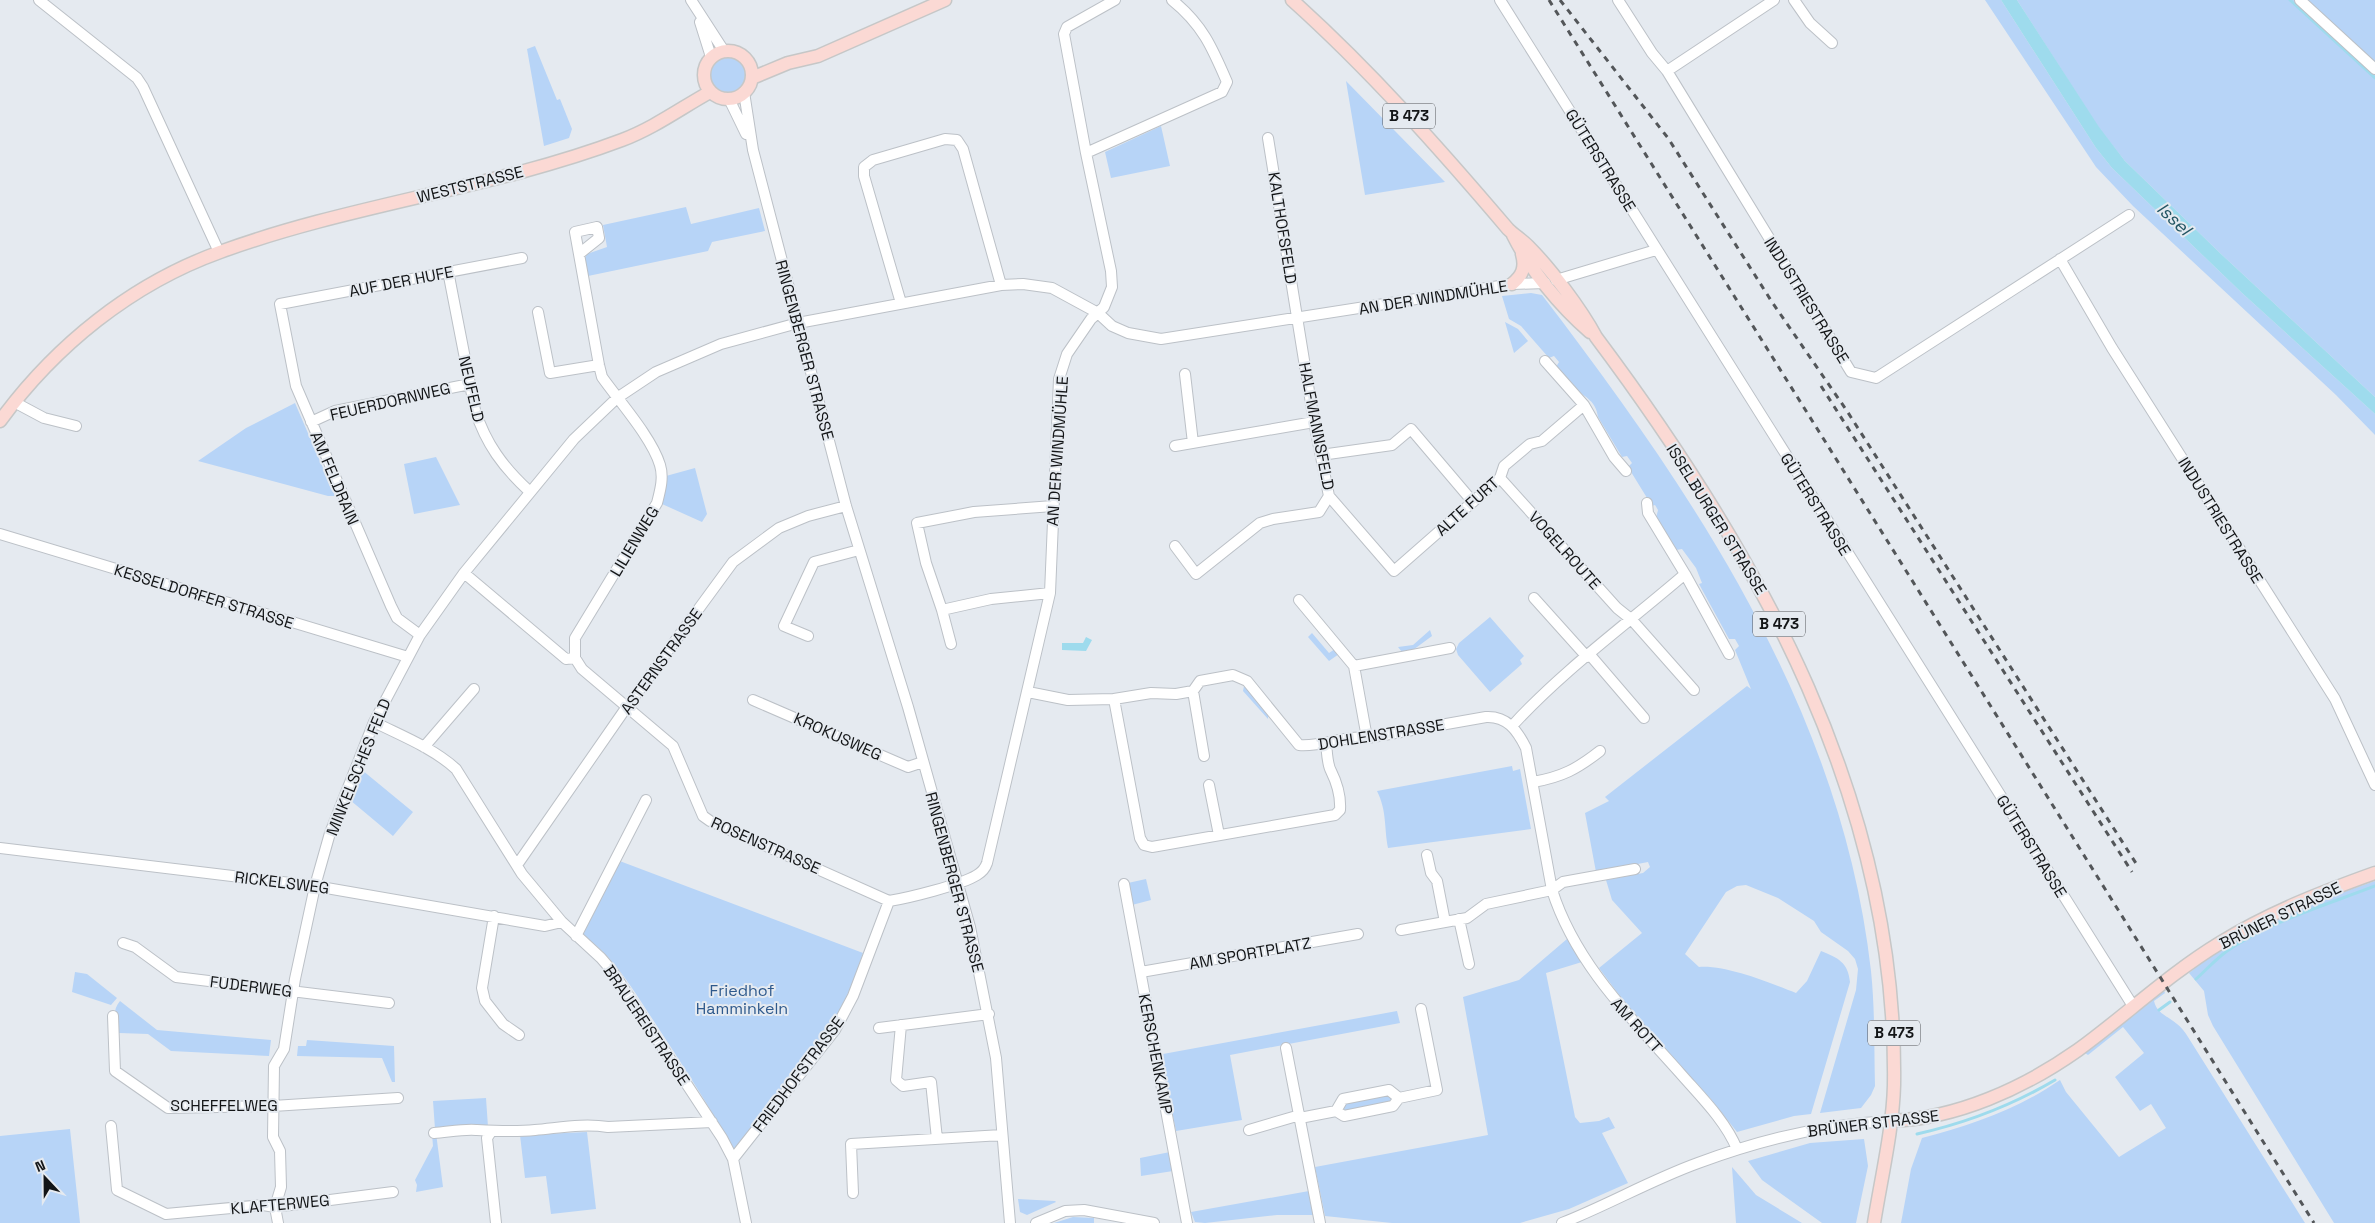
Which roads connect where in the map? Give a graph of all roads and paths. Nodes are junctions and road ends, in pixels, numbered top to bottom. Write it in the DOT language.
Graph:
graph roads {
  1 [pos="39,0"];
  2 [pos="691,0"];
  3 [pos="945,0"];
  4 [pos="1115,0"];
  5 [pos="1172,0"];
  6 [pos="1292,0"];
  7 [pos="1500,0"];
  8 [pos="1618,0"];
  9 [pos="1774,0"];
  10 [pos="1794,0"];
  11 [pos="2300,0"];
  12 [pos="697,12"];
  13 [pos="1832,43"];
  14 [pos="724,51"];
  15 [pos="710,57"];
  16 [pos="749,63"];
  17 [pos="788,63"];
  18 [pos="2375,69"];
  19 [pos="1667,70"];
  20 [pos="752,78"];
  21 [pos="710,92"];
  22 [pos="744,92"];
  23 [pos="729,99"];
  24 [pos="1268,138"];
  25 [pos="752,150"];
  26 [pos="1086,153"];
  27 [pos="2129,215"];
  28 [pos="1510,231"];
  29 [pos="1656,250"];
  30 [pos="219,252"];
  31 [pos="1521,252"];
  32 [pos="579,254"];
  33 [pos="522,258"];
  34 [pos="2060,259"];
  35 [pos="448,271"];
  36 [pos="1551,282"];
  37 [pos="1512,284"];
  38 [pos="1001,285"];
  39 [pos="901,303"];
  40 [pos="280,304"];
  41 [pos="538,312"];
  42 [pos="1098,313"];
  43 [pos="1297,318"];
  44 [pos="798,323"];
  45 [pos="1545,361"];
  46 [pos="599,365"];
  47 [pos="1185,374"];
  48 [pos="470,384"];
  49 [pos="617,398"];
  50 [pos="14,402"];
  51 [pos="1584,405"];
  52 [pos="0,421"];
  53 [pos="311,422"];
  54 [pos="1314,422"];
  55 [pos="76,426"];
  56 [pos="1193,442"];
  57 [pos="1174,446"];
  58 [pos="1320,455"];
  59 [pos="1626,471"];
  60 [pos="1500,478"];
  61 [pos="529,491"];
  62 [pos="1329,496"];
  63 [pos="1473,502"];
  64 [pos="1647,503"];
  65 [pos="846,506"];
  66 [pos="1053,506"];
  67 [pos="0,534"];
  68 [pos="1174,546"];
  69 [pos="859,550"];
  70 [pos="1394,571"];
  71 [pos="464,573"];
  72 [pos="1685,574"];
  73 [pos="1050,593"];
  74 [pos="1534,598"];
  75 [pos="1299,600"];
  76 [pos="942,610"];
  77 [pos="1632,620"];
  78 [pos="420,635"];
  79 [pos="808,636"];
  80 [pos="951,644"];
  81 [pos="1450,648"];
  82 [pos="1729,654"];
  83 [pos="1588,656"];
  84 [pos="408,657"];
  85 [pos="575,658"];
  86 [pos="1354,666"];
  87 [pos="474,689"];
  88 [pos="1694,690"];
  89 [pos="1193,691"];
  90 [pos="1028,692"];
  91 [pos="1114,699"];
  92 [pos="754,700"];
  93 [pos="626,708"];
  94 [pos="1644,718"];
  95 [pos="374,722"];
  96 [pos="1512,726"];
  97 [pos="1367,738"];
  98 [pos="1326,743"];
  99 [pos="424,747"];
  100 [pos="1600,751"];
  101 [pos="1204,756"];
  102 [pos="923,762"];
  103 [pos="1533,782"];
  104 [pos="1210,785"];
  105 [pos="2375,785"];
  106 [pos="646,800"];
  107 [pos="1219,835"];
  108 [pos="0,848"];
  109 [pos="1427,855"];
  110 [pos="516,865"];
  111 [pos="1635,869"];
  112 [pos="2375,873"];
  113 [pos="957,882"];
  114 [pos="1124,884"];
  115 [pos="315,886"];
  116 [pos="1552,890"];
  117 [pos="889,901"];
  118 [pos="494,916"];
  119 [pos="1459,919"];
  120 [pos="562,922"];
  121 [pos="1445,922"];
  122 [pos="1401,930"];
  123 [pos="1358,934"];
  124 [pos="576,936"];
  125 [pos="124,943"];
  126 [pos="1469,964"];
  127 [pos="1141,972"];
  128 [pos="293,992"];
  129 [pos="389,1003"];
  130 [pos="2134,1006"];
  131 [pos="1421,1010"];
  132 [pos="989,1014"];
  133 [pos="113,1016"];
  134 [pos="901,1025"];
  135 [pos="879,1028"];
  136 [pos="519,1035"];
  137 [pos="1286,1048"];
  138 [pos="398,1098"];
  139 [pos="1400,1098"];
  140 [pos="273,1106"];
  141 [pos="1336,1111"];
  142 [pos="1300,1117"];
  143 [pos="1890,1121"];
  144 [pos="712,1122"];
  145 [pos="111,1126"];
  146 [pos="1249,1130"];
  147 [pos="434,1132"];
  148 [pos="491,1132"];
  149 [pos="1002,1135"];
  150 [pos="937,1139"];
  151 [pos="1736,1149"];
  152 [pos="733,1159"];
  153 [pos="393,1192"];
  154 [pos="853,1193"];
  155 [pos="275,1207"];
  156 [pos="278,1223"];
  157 [pos="496,1223"];
  158 [pos="746,1223"];
  159 [pos="1010,1223"];
  160 [pos="1036,1223"];
  161 [pos="1154,1223"];
  162 [pos="1187,1223"];
  163 [pos="1320,1223"];
  164 [pos="1562,1223"];
  165 [pos="1874,1223"];
  1 -- 30 [label="street"];
  2 -- 12 [label="street"];
  3 -- 17 [label="main road"];
  4 -- 26 [label="street"];
  5 -- 26 [label="street"];
  6 -- 28 [label="main road, ISSELBURGER STRASSE / B 473"];
  7 -- 29 [label="street, GÜTERSTRASSE"];
  8 -- 19 [label="street, INDUSTRIESTRASSE"];
  9 -- 19 [label="street"];
  10 -- 13 [label="street"];
  11 -- 18 [label="street"];
  12 -- 14 [label="street"];
  12 -- 15 [label="street"];
  14 -- 15 [label="main road"];
  14 -- 16 [label="main road"];
  15 -- 21 [label="main road"];
  16 -- 17 [label="main road"];
  16 -- 20 [label="main road"];
  17 -- 20 [label="main road"];
  19 -- 34 [label="street, INDUSTRIESTRASSE"];
  20 -- 22 [label="main road"];
  21 -- 23 [label="main road"];
  21 -- 30 [label="main road, WESTSTRASSE"];
  22 -- 23 [label="main road"];
  22 -- 25 [label="street, RINGENBERGER STRASSE"];
  23 -- 25 [label="street, RINGENBERGER STRASSE"];
  24 -- 43 [label="street, KALTHOFSFELD"];
  25 -- 44 [label="street, RINGENBERGER STRASSE"];
  26 -- 42 [label="street"];
  27 -- 34 [label="street, INDUSTRIESTRASSE"];
  28 -- 31 [label="main road, ISSELBURGER STRASSE / B 473"];
  28 -- 36 [label="main road, ISSELBURGER STRASSE / B 473"];
  29 -- 36 [label="street, AN DER WINDMÜHLE"];
  29 -- 130 [label="street, GÜTERSTRASSE"];
  30 -- 50 [label="main road, WESTSTRASSE"];
  31 -- 36 [label="main road, ISSELBURGER STRASSE / B 473"];
  31 -- 37 [label="main road, B 473"];
  32 -- 46 [label="street, LILIENWEG"];
  33 -- 35 [label="street, AUF DER HUFE"];
  34 -- 105 [label="street, INDUSTRIESTRASSE"];
  35 -- 40 [label="street, AUF DER HUFE"];
  35 -- 48 [label="street, NEUFELD"];
  36 -- 37 [label="street, AN DER WINDMÜHLE"];
  36 -- 143 [label="main road, ISSELBURGER STRASSE / B 473"];
  37 -- 43 [label="street, AN DER WINDMÜHLE"];
  38 -- 39 [label="street, MINKELSCHES FELD"];
  38 -- 39 [label="street"];
  38 -- 42 [label="street, MINKELSCHES FELD"];
  39 -- 44 [label="street, MINKELSCHES FELD"];
  40 -- 53 [label="street, AM FELDRAIN"];
  41 -- 46 [label="street"];
  42 -- 43 [label="street, AN DER WINDMÜHLE"];
  42 -- 66 [label="street, AN DER WINDMÜHLE"];
  43 -- 54 [label="street, HALFMANNSFELD"];
  44 -- 49 [label="street, MINKELSCHES FELD"];
  44 -- 65 [label="street, RINGENBERGER STRASSE"];
  45 -- 51 [label="street"];
  46 -- 49 [label="street, LILIENWEG"];
  47 -- 56 [label="street"];
  48 -- 53 [label="street, FEUERDORNWEG"];
  48 -- 61 [label="street, NEUFELD"];
  49 -- 61 [label="street, MINKELSCHES FELD"];
  49 -- 85 [label="street, LILIENWEG"];
  50 -- 52 [label="main road, WESTSTRASSE"];
  50 -- 55 [label="street"];
  51 -- 59 [label="street"];
  51 -- 60 [label="street, ALTE FURT"];
  53 -- 78 [label="street, AM FELDRAIN"];
  54 -- 56 [label="street"];
  54 -- 58 [label="street, HALFMANNSFELD"];
  56 -- 57 [label="street"];
  58 -- 62 [label="street, HALFMANNSFELD"];
  58 -- 63 [label="street"];
  60 -- 63 [label="street, ALTE FURT"];
  60 -- 77 [label="street, VOGELROUTE"];
  61 -- 71 [label="street, MINKELSCHES FELD"];
  62 -- 68 [label="street"];
  62 -- 70 [label="street, HALFMANNSFELD"];
  63 -- 70 [label="street, ALTE FURT"];
  64 -- 72 [label="street"];
  65 -- 69 [label="street, RINGENBERGER STRASSE"];
  65 -- 93 [label="street, ASTERNSTRASSE"];
  66 -- 73 [label="street, AN DER WINDMÜHLE"];
  66 -- 76 [label="street"];
  67 -- 84 [label="street, KESSELDORFER STRASSE"];
  69 -- 79 [label="street"];
  69 -- 102 [label="street, RINGENBERGER STRASSE"];
  71 -- 78 [label="street, MINKELSCHES FELD"];
  71 -- 85 [label="street"];
  72 -- 77 [label="street"];
  72 -- 82 [label="street"];
  73 -- 76 [label="street"];
  73 -- 90 [label="street, AN DER WINDMÜHLE"];
  74 -- 83 [label="street"];
  75 -- 86 [label="street"];
  76 -- 80 [label="street"];
  77 -- 83 [label="street"];
  77 -- 88 [label="street, VOGELROUTE"];
  78 -- 84 [label="street, MINKELSCHES FELD"];
  81 -- 86 [label="street"];
  83 -- 94 [label="street"];
  83 -- 96 [label="street"];
  84 -- 95 [label="street, MINKELSCHES FELD"];
  85 -- 93 [label="street, ROSENSTRASSE"];
  86 -- 97 [label="street"];
  87 -- 99 [label="street"];
  89 -- 91 [label="street, DOHLENSTRASSE"];
  89 -- 98 [label="street, DOHLENSTRASSE"];
  89 -- 101 [label="street"];
  90 -- 91 [label="street, DOHLENSTRASSE"];
  90 -- 113 [label="street, AN DER WINDMÜHLE"];
  91 -- 107 [label="street"];
  92 -- 102 [label="street, KROKUSWEG"];
  93 -- 110 [label="street, ASTERNSTRASSE"];
  93 -- 117 [label="street, ROSENSTRASSE"];
  95 -- 99 [label="street, BRAUEREISTRASSE"];
  95 -- 115 [label="street, MINKELSCHES FELD"];
  96 -- 97 [label="street, DOHLENSTRASSE"];
  96 -- 103 [label="street, AM ROTT"];
  97 -- 98 [label="street, DOHLENSTRASSE"];
  98 -- 107 [label="street"];
  99 -- 110 [label="street, BRAUEREISTRASSE"];
  100 -- 103 [label="street"];
  102 -- 113 [label="street, RINGENBERGER STRASSE"];
  103 -- 116 [label="street, AM ROTT"];
  104 -- 107 [label="street"];
  106 -- 124 [label="street"];
  108 -- 115 [label="street, RICKELSWEG"];
  109 -- 121 [label="street"];
  110 -- 120 [label="street, BRAUEREISTRASSE"];
  111 -- 116 [label="street"];
  112 -- 130 [label="main road, BRÜNER STRASSE"];
  113 -- 117 [label="street"];
  113 -- 132 [label="street, RINGENBERGER STRASSE"];
  114 -- 127 [label="street, KERSCHENKAMP"];
  115 -- 118 [label="street, RICKELSWEG"];
  115 -- 128 [label="street, MINKELSCHES FELD"];
  116 -- 119 [label="street"];
  116 -- 151 [label="street, AM ROTT"];
  117 -- 152 [label="street, FRIEDHOFSTRASSE"];
  118 -- 120 [label="street, RICKELSWEG"];
  118 -- 136 [label="street"];
  119 -- 121 [label="street"];
  119 -- 126 [label="street"];
  120 -- 124 [label="street, BRAUEREISTRASSE"];
  121 -- 122 [label="street"];
  123 -- 127 [label="street, AM SPORTPLATZ"];
  124 -- 144 [label="street, BRAUEREISTRASSE"];
  125 -- 128 [label="street, FUDERWEG"];
  127 -- 162 [label="street, KERSCHENKAMP"];
  128 -- 129 [label="street, FUDERWEG"];
  128 -- 140 [label="street, MINKELSCHES FELD"];
  130 -- 143 [label="main road, BRÜNER STRASSE"];
  131 -- 139 [label="street"];
  132 -- 134 [label="street"];
  132 -- 149 [label="street, RINGENBERGER STRASSE"];
  133 -- 140 [label="street, SCHEFFELWEG"];
  134 -- 135 [label="street"];
  134 -- 150 [label="street"];
  137 -- 142 [label="street"];
  138 -- 140 [label="street, SCHEFFELWEG"];
  139 -- 141 [label="street"];
  139 -- 141 [label="street"];
  140 -- 155 [label="street, MINKELSCHES FELD"];
  141 -- 142 [label="street"];
  142 -- 146 [label="street"];
  142 -- 163 [label="street"];
  143 -- 151 [label="street, BRÜNER STRASSE"];
  143 -- 165 [label="main road, B 473"];
  144 -- 148 [label="street"];
  144 -- 152 [label="street, BRAUEREISTRASSE"];
  145 -- 155 [label="street, KLAFTERWEG"];
  147 -- 148 [label="street"];
  148 -- 157 [label="street"];
  149 -- 150 [label="street"];
  149 -- 159 [label="street, RINGENBERGER STRASSE"];
  150 -- 154 [label="street"];
  151 -- 164 [label="street, BRÜNER STRASSE"];
  152 -- 158 [label="street, BRAUEREISTRASSE"];
  153 -- 155 [label="street, KLAFTERWEG"];
  155 -- 156 [label="street, MINKELSCHES FELD"];
  160 -- 161 [label="street"];
}
